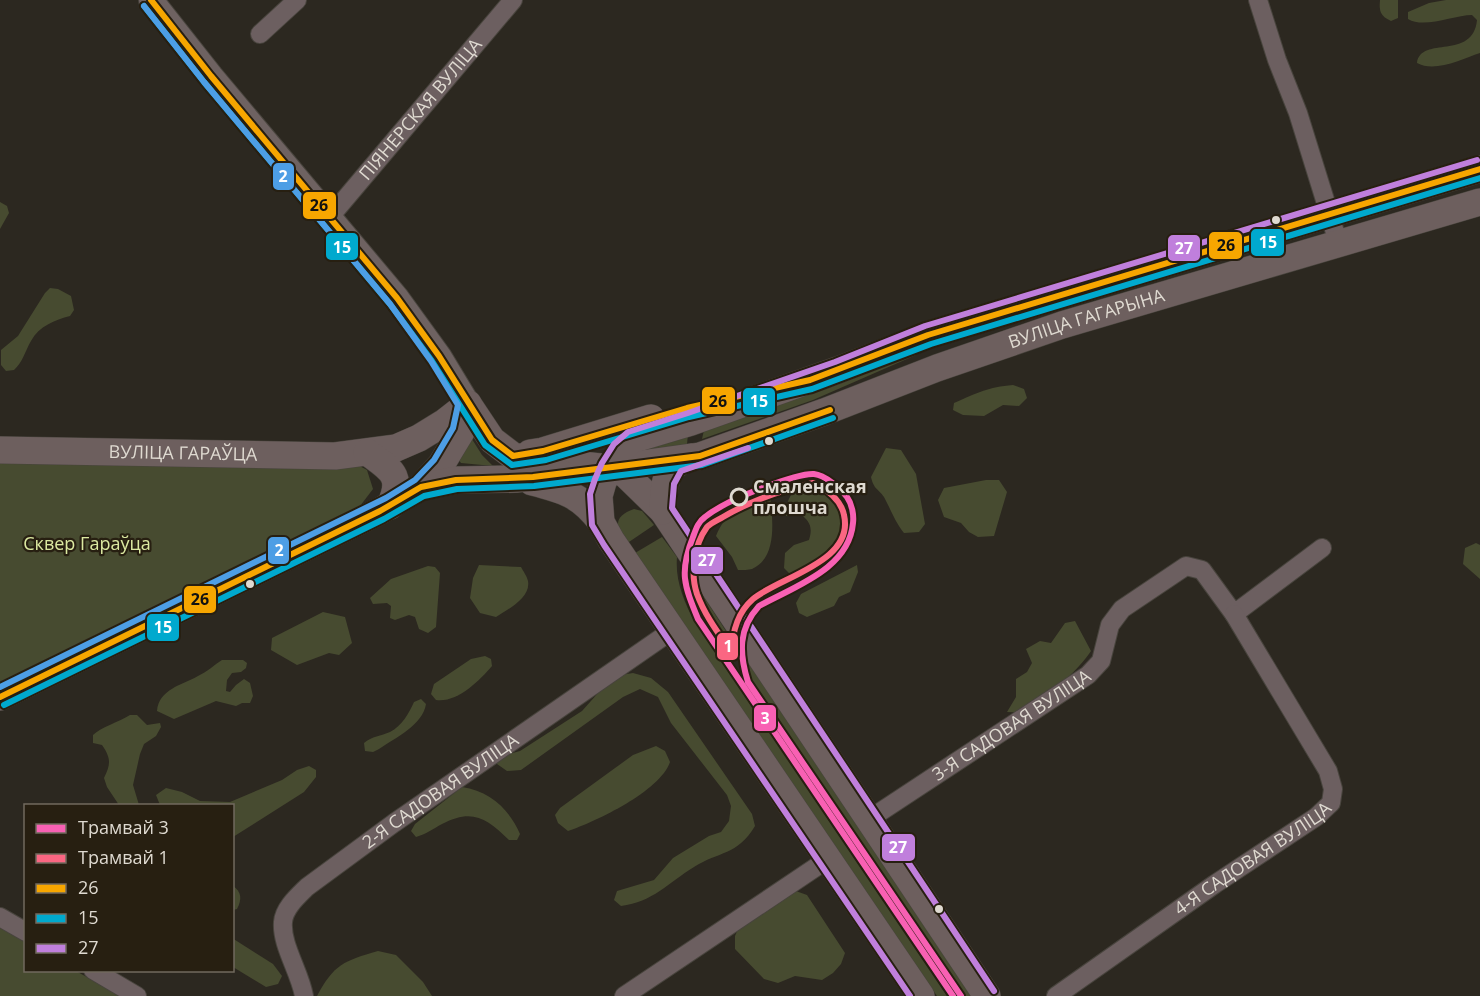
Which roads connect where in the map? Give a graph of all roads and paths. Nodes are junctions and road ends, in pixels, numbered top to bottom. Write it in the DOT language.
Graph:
graph roads {
  1 [pos="152,0"];
  2 [pos="297,0"];
  3 [pos="513,0"];
  4 [pos="1258,0"];
  5 [pos="260,34"];
  6 [pos="1480,169"];
  7 [pos="1480,202"];
  8 [pos="1330,215"];
  9 [pos="329,218"];
  10 [pos="1338,242"];
  11 [pos="928,335"];
  12 [pos="937,368"];
  13 [pos="810,380"];
  14 [pos="468,404"];
  15 [pos="0,444"];
  16 [pos="0,450"];
  17 [pos="367,452"];
  18 [pos="700,456"];
  19 [pos="514,467"];
  20 [pos="610,468"];
  21 [pos="421,487"];
  22 [pos="390,506"];
  23 [pos="663,511"];
  24 [pos="602,522"];
  25 [pos="1322,548"];
  26 [pos="1234,614"];
  27 [pos="674,629"];
  28 [pos="0,697"];
  29 [pos="868,820"];
  30 [pos="828,859"];
  31 [pos="0,916"];
  32 [pos="24,931"];
  33 [pos="96,972"];
  34 [pos="137,996"];
  35 [pos="304,996"];
  36 [pos="624,996"];
  37 [pos="921,996"];
  38 [pos="987,996"];
  39 [pos="1056,996"];
  1 -- 9 [label="main road"];
  2 -- 5 [label="street"];
  3 -- 9 [label="street, ПІЯНЕРСКАЯ ВУЛІЦА"];
  4 -- 8 [label="street"];
  6 -- 8 [label="main road, ВУЛІЦА ГАГАРЫНА"];
  7 -- 10 [label="main road, ВУЛІЦА ГАГАРЫНА"];
  8 -- 10 [label="street"];
  8 -- 11 [label="main road, ВУЛІЦА ГАГАРЫНА"];
  9 -- 14 [label="main road"];
  10 -- 12 [label="main road, ВУЛІЦА ГАГАРЫНА"];
  11 -- 12 [label="main road"];
  11 -- 13 [label="main road, ВУЛІЦА ГАГАРЫНА"];
  12 -- 18 [label="main road, ВУЛІЦА ГАГАРЫНА"];
  13 -- 19 [label="main road, ВУЛІЦА ГАГАРЫНА"];
  13 -- 20 [label="main road, ВУЛІЦА ГАГАРЫНА"];
  14 -- 17 [label="main road, ВУЛІЦА ГАРАЎЦА"];
  14 -- 19 [label="main road"];
  14 -- 21 [label="main road"];
  15 -- 17 [label="main road, ВУЛІЦА ГАРАЎЦА"];
  16 -- 17 [label="main road, ВУЛІЦА ГАРАЎЦА"];
  17 -- 22 [label="main road"];
  18 -- 20 [label="main road, ВУЛІЦА ГАГАРЫНА"];
  18 -- 23 [label="main road, ВУЛІЦА ГАГАРЫНА"];
  19 -- 20 [label="main road, ВУЛІЦА ГАГАРЫНА"];
  19 -- 21 [label="main road"];
  19 -- 24 [label="main road"];
  20 -- 23 [label="main road"];
  20 -- 24 [label="main road"];
  21 -- 22 [label="main road"];
  22 -- 28 [label="main road"];
  23 -- 29 [label="main road"];
  24 -- 27 [label="main road"];
  25 -- 26 [label="street"];
  26 -- 29 [label="street, 3-Я САДОВАЯ ВУЛІЦА"];
  26 -- 39 [label="street, 4-Я САДОВАЯ ВУЛІЦА"];
  27 -- 30 [label="main road"];
  27 -- 35 [label="street, 2-Я САДОВАЯ ВУЛІЦА"];
  29 -- 38 [label="main road"];
  30 -- 36 [label="street"];
  30 -- 37 [label="main road"];
  31 -- 32 [label="street"];
  33 -- 34 [label="street"];
}
